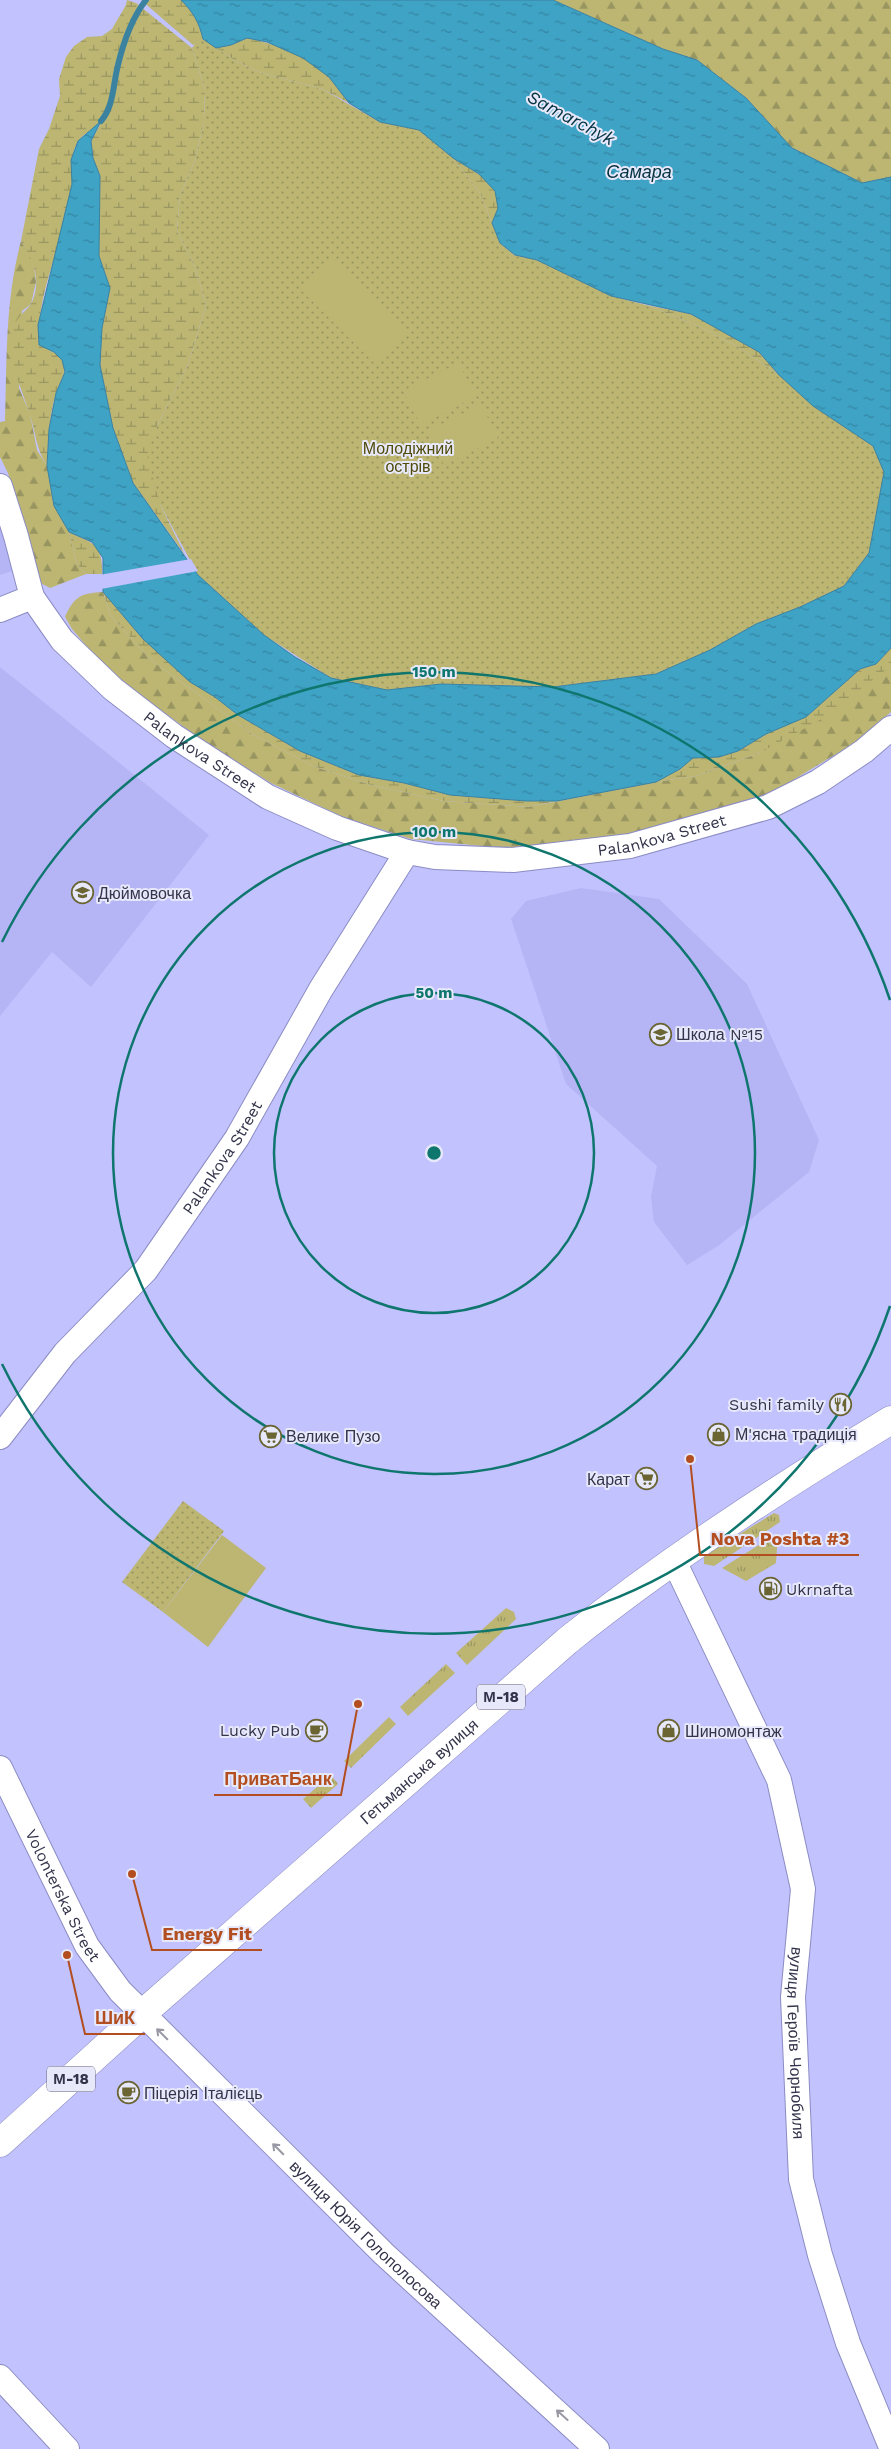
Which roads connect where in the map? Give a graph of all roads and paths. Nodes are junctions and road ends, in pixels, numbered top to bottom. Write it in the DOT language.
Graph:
graph roads {
  1 [pos="0,486"];
  2 [pos="32,597"];
  3 [pos="0,610"];
  4 [pos="891,728"];
  5 [pos="407,852"];
  6 [pos="891,1420"];
  7 [pos="0,1437"];
  8 [pos="674,1561"];
  9 [pos="0,1768"];
  10 [pos="142,2014"];
  11 [pos="0,2143"];
  12 [pos="0,2376"];
  13 [pos="891,2447"];
  14 [pos="67,2449"];
  15 [pos="597,2449"];
  1 -- 2 [label="street"];
  2 -- 3 [label="street"];
  2 -- 5 [label="street, Palankova Street"];
  4 -- 5 [label="street, Palankova Street"];
  5 -- 7 [label="street, Palankova Street"];
  6 -- 8 [label="highway, Гетьманська вулиця / М-18"];
  8 -- 10 [label="highway, Гетьманська вулиця / М-18"];
  8 -- 13 [label="street, вулиця Героїв Чорнобиля"];
  9 -- 10 [label="street, Volonterska Street"];
  10 -- 11 [label="highway, Гетьманська вулиця / М-18"];
  15 -- 10 [label="street, вулиця Юрія Голополосова, one-way"];
  12 -- 14 [label="street"];
}
